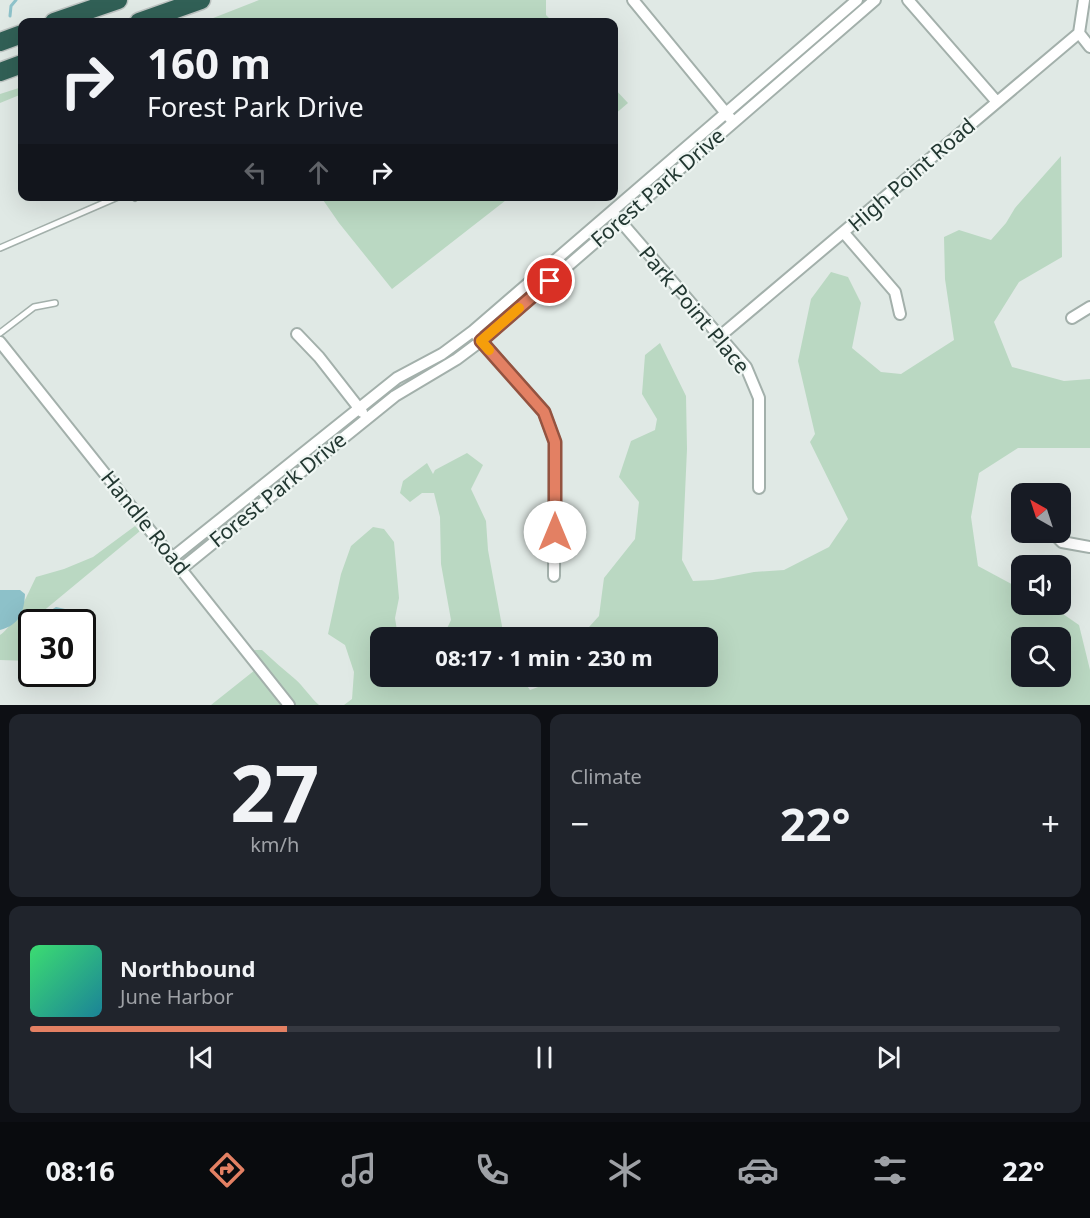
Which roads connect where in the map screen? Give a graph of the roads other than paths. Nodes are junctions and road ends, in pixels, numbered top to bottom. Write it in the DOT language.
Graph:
graph roads {
  1 [pos="118,0"];
  2 [pos="201,0"];
  3 [pos="633,0"];
  4 [pos="857,0"];
  5 [pos="875,0"];
  6 [pos="908,0"];
  7 [pos="1084,0"];
  8 [pos="66,18"];
  9 [pos="150,18"];
  10 [pos="1079,33"];
  11 [pos="18,35"];
  12 [pos="0,42"];
  13 [pos="1090,47"];
  14 [pos="18,65"];
  15 [pos="0,72"];
  16 [pos="997,102"];
  17 [pos="725,113"];
  18 [pos="734,123"];
  19 [pos="108,201"];
  20 [pos="612,211"];
  21 [pos="619,220"];
  22 [pos="844,233"];
  23 [pos="0,248"];
  24 [pos="55,303"];
  25 [pos="1090,307"];
  26 [pos="900,314"];
  27 [pos="1072,318"];
  28 [pos="473,331"];
  29 [pos="0,333"];
  30 [pos="297,334"];
  31 [pos="719,337"];
  32 [pos="481,341"];
  33 [pos="0,342"];
  34 [pos="358,407"];
  35 [pos="366,418"];
  36 [pos="759,488"];
  37 [pos="1068,543"];
  38 [pos="1090,547"];
  39 [pos="172,558"];
  40 [pos="181,569"];
  41 [pos="555,576"];
  42 [pos="289,705"];
  1 -- 8 [label="highway"];
  2 -- 9 [label="highway"];
  3 -- 17 [label="street"];
  4 -- 17 [label="street, Forest Park Drive"];
  5 -- 18 [label="street, Forest Park Drive"];
  6 -- 16 [label="street"];
  7 -- 10 [label="street"];
  10 -- 13 [label="street"];
  10 -- 16 [label="street, High Point Road"];
  11 -- 12 [label="highway"];
  14 -- 15 [label="highway"];
  16 -- 22 [label="street, High Point Road"];
  17 -- 18 [label="street"];
  17 -- 20 [label="street, Forest Park Drive"];
  18 -- 21 [label="street, Forest Park Drive"];
  19 -- 23 [label="lane"];
  20 -- 21 [label="street, Park Point Place"];
  20 -- 28 [label="street, Forest Park Drive"];
  21 -- 31 [label="street, Park Point Place"];
  21 -- 32 [label="street, Forest Park Drive"];
  22 -- 26 [label="street"];
  22 -- 31 [label="street, High Point Road"];
  24 -- 29 [label="lane"];
  25 -- 27 [label="street"];
  28 -- 32 [label="street"];
  28 -- 34 [label="street, Forest Park Drive"];
  30 -- 34 [label="street"];
  31 -- 36 [label="street, Park Point Place"];
  32 -- 35 [label="street, Forest Park Drive"];
  32 -- 41 [label="street"];
  33 -- 39 [label="street, Handle Road"];
  34 -- 35 [label="street"];
  34 -- 39 [label="street, Forest Park Drive"];
  35 -- 40 [label="street, Forest Park Drive"];
  37 -- 38 [label="street"];
  39 -- 40 [label="street, Handle Road"];
  40 -- 42 [label="street, Handle Road"];
}
